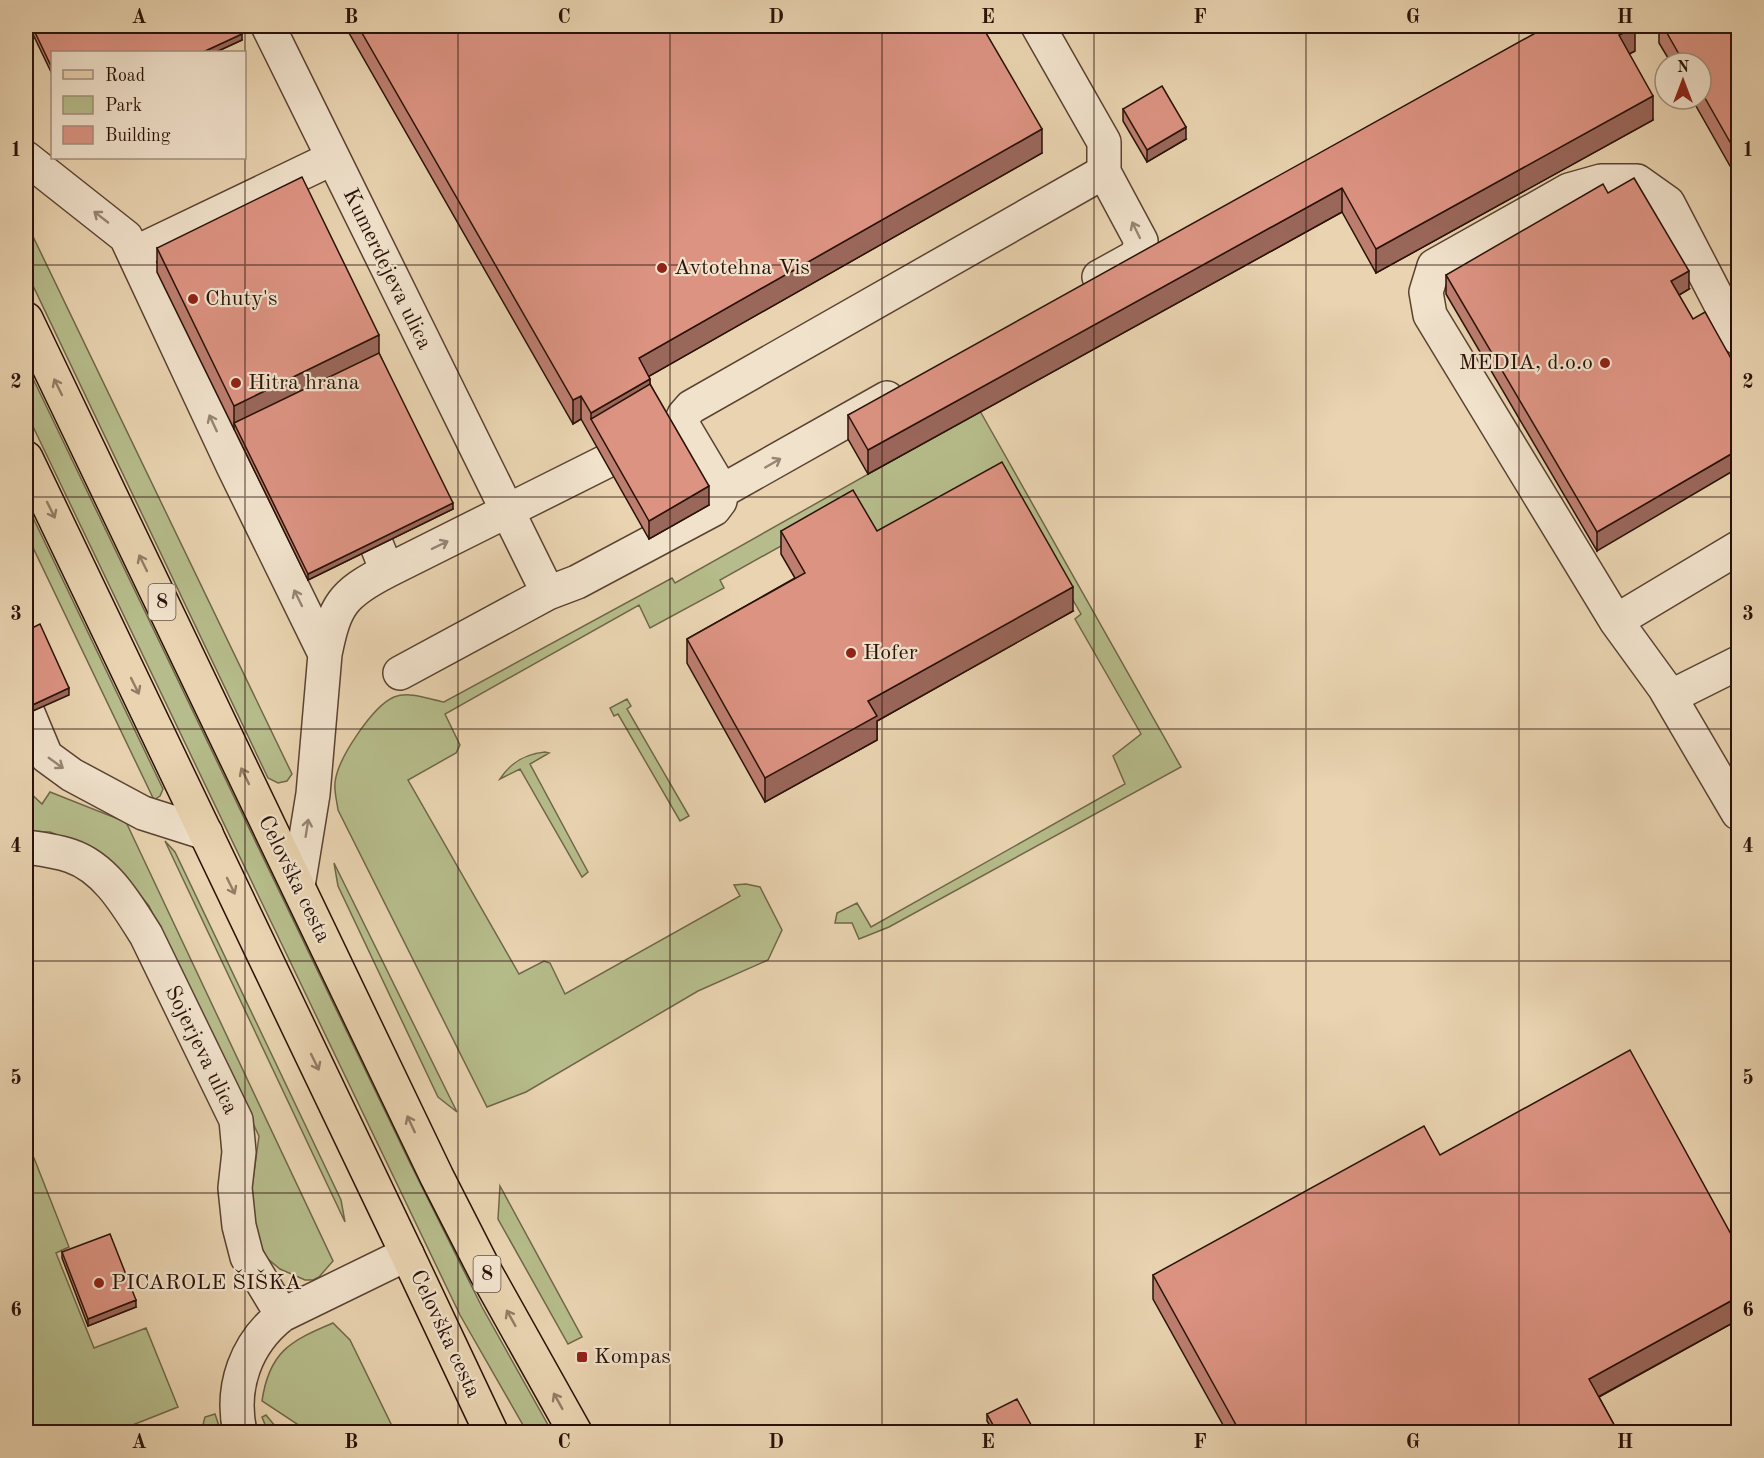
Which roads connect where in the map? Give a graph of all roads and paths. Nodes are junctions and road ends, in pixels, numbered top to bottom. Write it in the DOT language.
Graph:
graph roads {
  1 [pos="268,26"];
  2 [pos="1038,26"];
  3 [pos="26,158"];
  4 [pos="333,158"];
  5 [pos="1104,172"];
  6 [pos="135,253"];
  7 [pos="1075,291"];
  8 [pos="26,318"];
  9 [pos="1738,338"];
  10 [pos="909,385"];
  11 [pos="26,458"];
  12 [pos="610,472"];
  13 [pos="722,492"];
  14 [pos="512,523"];
  15 [pos="1738,548"];
  16 [pos="548,593"];
  17 [pos="1616,621"];
  18 [pos="325,654"];
  19 [pos="1738,663"];
  20 [pos="400,673"];
  21 [pos="1667,692"];
  22 [pos="28,713"];
  23 [pos="1738,813"];
  24 [pos="206,833"];
  25 [pos="26,847"];
  26 [pos="298,886"];
  27 [pos="407,1254"];
  28 [pos="282,1315"];
  29 [pos="491,1427"];
  30 [pos="240,1432"];
  31 [pos="575,1432"];
  1 -- 4 [label="street, Kumerdejeva ulica"];
  2 -- 5 [label="street"];
  6 -- 3 [label="street, one-way"];
  4 -- 6 [label="street"];
  4 -- 14 [label="street, Kumerdejeva ulica"];
  7 -- 5 [label="street, one-way"];
  5 -- 13 [label="street"];
  18 -- 6 [label="street, one-way"];
  26 -- 8 [label="main road, Celovška cesta / 8, one-way"];
  9 -- 17 [label="street"];
  13 -- 10 [label="street, one-way"];
  11 -- 24 [label="main road, Celovška cesta, one-way"];
  12 -- 14 [label="street"];
  13 -- 16 [label="street"];
  14 -- 16 [label="street, Kumerdejeva ulica"];
  18 -- 14 [label="street, one-way"];
  15 -- 17 [label="street"];
  16 -- 20 [label="street"];
  17 -- 21 [label="street"];
  26 -- 18 [label="street, one-way"];
  19 -- 21 [label="street"];
  21 -- 23 [label="street"];
  22 -- 24 [label="street, one-way"];
  24 -- 27 [label="main road, Celovška cesta, one-way"];
  25 -- 28 [label="street, Sojerjeva ulica"];
  31 -- 26 [label="main road, Celovška cesta / 8, one-way"];
  27 -- 28 [label="street"];
  27 -- 29 [label="main road, Celovška cesta"];
  28 -- 30 [label="street"];
}
